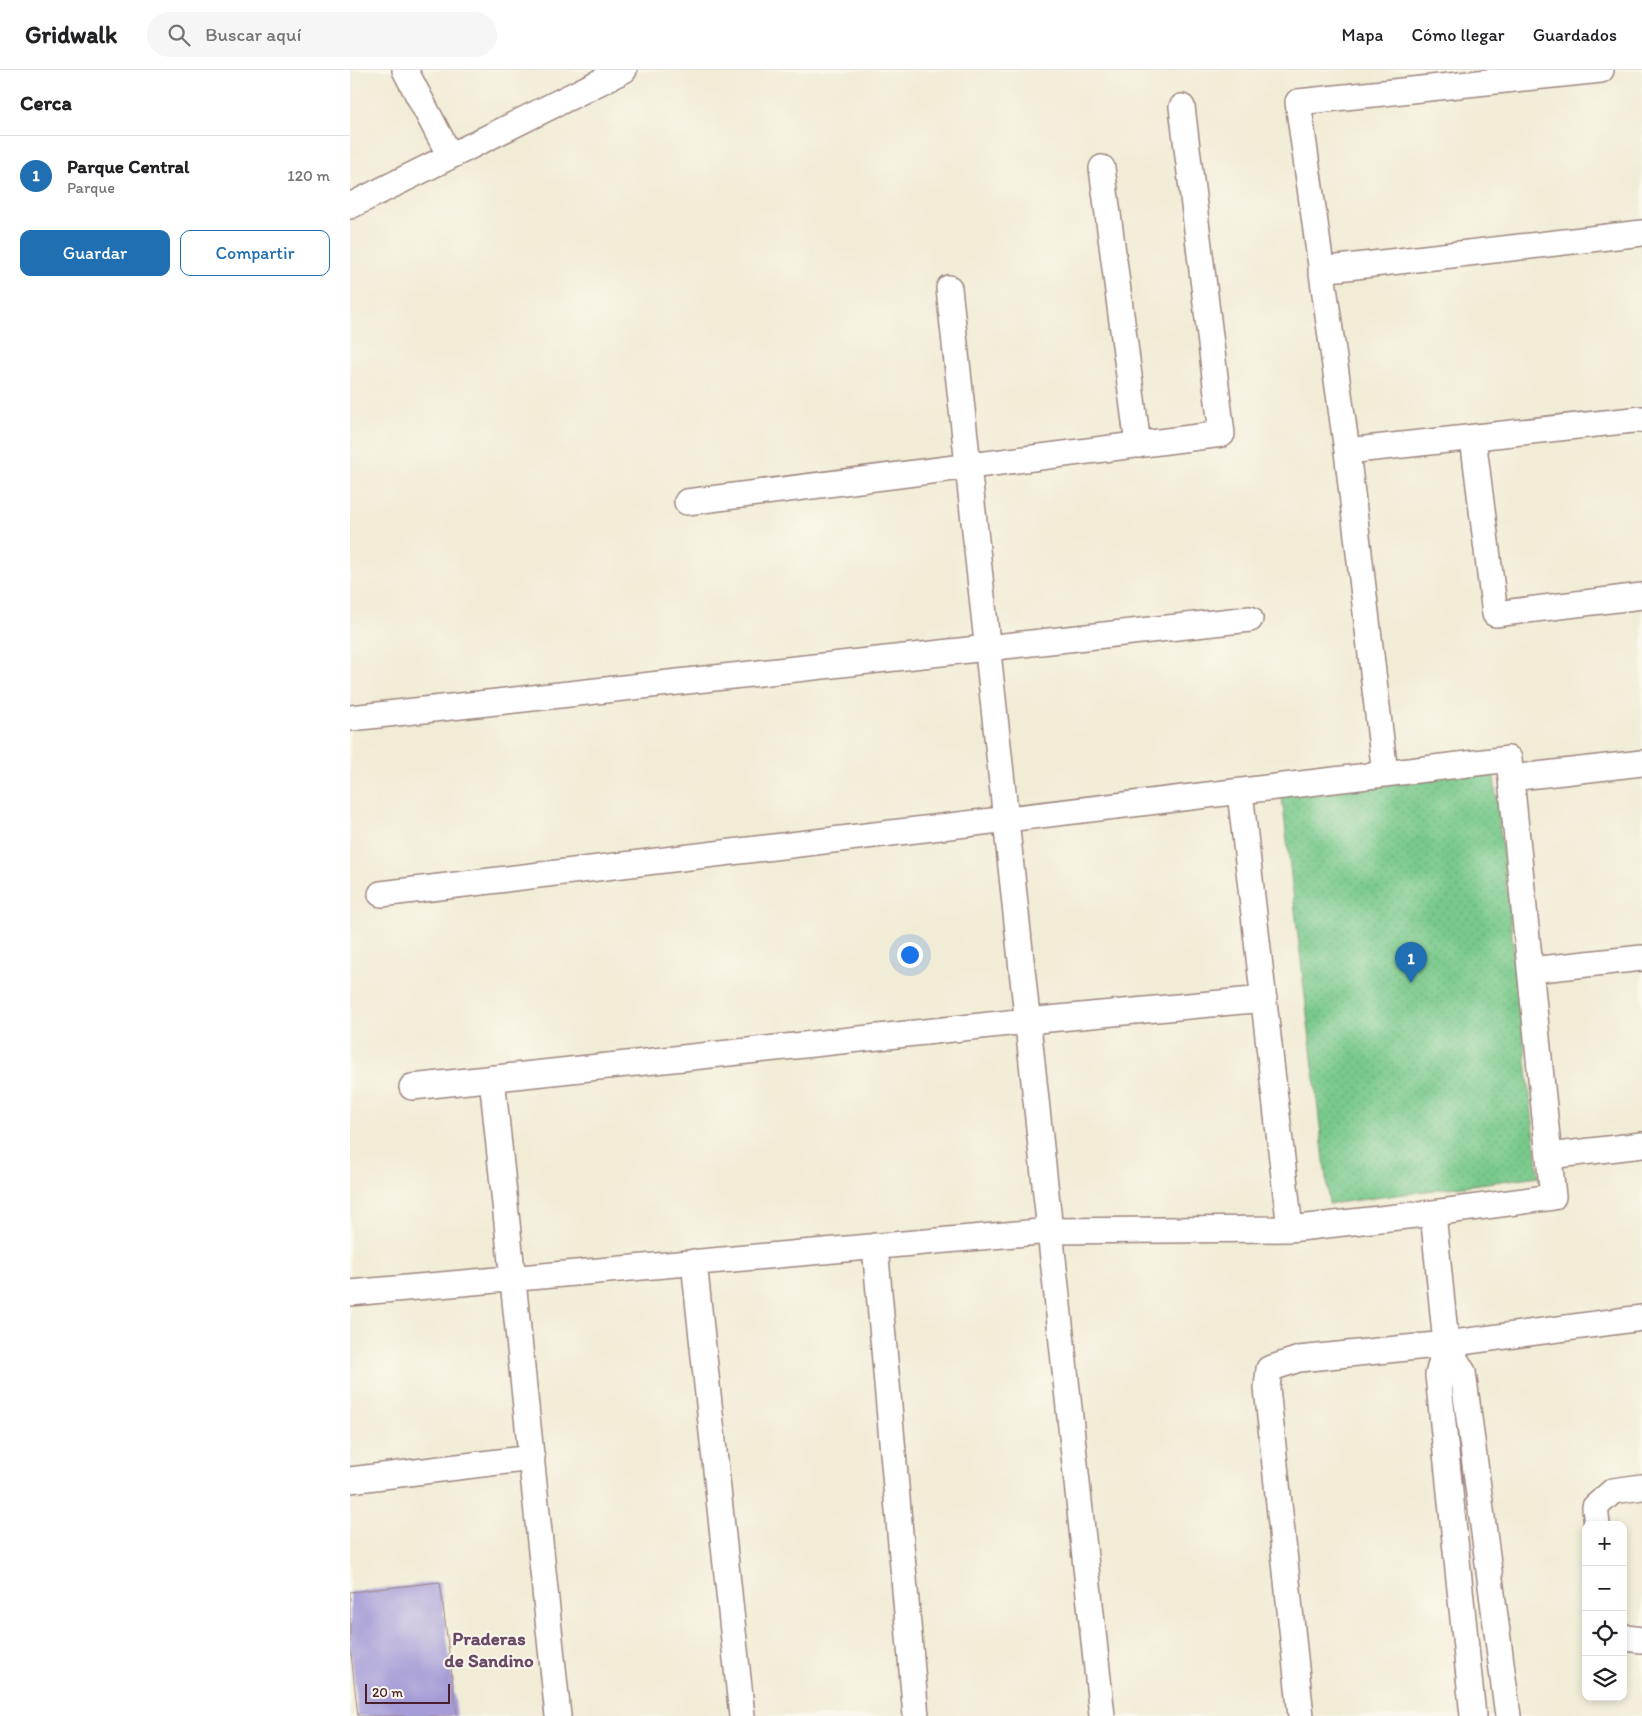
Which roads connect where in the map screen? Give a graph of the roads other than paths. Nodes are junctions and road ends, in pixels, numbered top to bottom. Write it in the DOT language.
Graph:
graph roads {
  1 [pos="405,70"];
  2 [pos="624,70"];
  3 [pos="1601,70"];
  4 [pos="1422,80"];
  5 [pos="1182,107"];
  6 [pos="450,156"];
  7 [pos="1102,168"];
  8 [pos="350,206"];
  9 [pos="1642,233"];
  10 [pos="1322,270"];
  11 [pos="949,288"];
  12 [pos="1642,419"];
  13 [pos="1473,438"];
  14 [pos="1138,445"];
  15 [pos="1347,451"];
  16 [pos="968,466"];
  17 [pos="688,502"];
  18 [pos="1642,596"];
  19 [pos="1250,619"];
  20 [pos="987,648"];
  21 [pos="351,718"];
  22 [pos="1642,763"];
  23 [pos="1385,774"];
  24 [pos="1511,778"];
  25 [pos="1240,792"];
  26 [pos="1005,820"];
  27 [pos="381,894"];
  28 [pos="1642,958"];
  29 [pos="1531,970"];
  30 [pos="1264,999"];
  31 [pos="1027,1021"];
  32 [pos="492,1078"];
  33 [pos="412,1087"];
  34 [pos="1642,1144"];
  35 [pos="1549,1156"];
  36 [pos="1433,1213"];
  37 [pos="1290,1229"];
  38 [pos="1050,1231"];
  39 [pos="875,1246"];
  40 [pos="694,1262"];
  41 [pos="514,1278"];
  42 [pos="350,1293"];
  43 [pos="1642,1318"];
  44 [pos="1446,1344"];
  45 [pos="532,1458"];
  46 [pos="350,1480"];
  47 [pos="1642,1488"];
  48 [pos="1597,1521"];
  49 [pos="1627,1638"];
  50 [pos="1642,1640"];
  51 [pos="558,1716"];
  52 [pos="742,1716"];
  53 [pos="916,1716"];
  54 [pos="1102,1716"];
  55 [pos="1301,1716"];
  56 [pos="1473,1716"];
  57 [pos="1508,1716"];
  1 -- 6 [label="street"];
  2 -- 6 [label="street"];
  3 -- 4 [label="street"];
  4 -- 10 [label="street"];
  5 -- 14 [label="street"];
  6 -- 8 [label="street"];
  7 -- 14 [label="street"];
  9 -- 10 [label="street"];
  10 -- 15 [label="street"];
  11 -- 16 [label="street"];
  12 -- 13 [label="street"];
  13 -- 15 [label="street"];
  13 -- 18 [label="street"];
  14 -- 16 [label="street"];
  15 -- 23 [label="street"];
  16 -- 17 [label="street"];
  16 -- 20 [label="street"];
  19 -- 20 [label="street"];
  20 -- 21 [label="street"];
  20 -- 26 [label="street"];
  22 -- 24 [label="street"];
  23 -- 24 [label="street"];
  23 -- 25 [label="street"];
  24 -- 29 [label="street"];
  25 -- 26 [label="street"];
  25 -- 30 [label="street"];
  26 -- 27 [label="street"];
  26 -- 31 [label="street"];
  28 -- 29 [label="street"];
  29 -- 35 [label="street"];
  30 -- 31 [label="street"];
  30 -- 37 [label="street"];
  31 -- 32 [label="street"];
  31 -- 38 [label="street"];
  32 -- 33 [label="street"];
  32 -- 41 [label="street"];
  34 -- 35 [label="street"];
  35 -- 36 [label="street"];
  36 -- 37 [label="street"];
  36 -- 44 [label="street"];
  37 -- 38 [label="street"];
  38 -- 39 [label="street"];
  38 -- 54 [label="street"];
  39 -- 40 [label="street"];
  39 -- 53 [label="street"];
  40 -- 41 [label="street"];
  40 -- 52 [label="street"];
  41 -- 42 [label="street"];
  41 -- 45 [label="street"];
  43 -- 44 [label="street"];
  44 -- 55 [label="street"];
  44 -- 56 [label="street"];
  44 -- 57 [label="street"];
  45 -- 46 [label="street"];
  45 -- 51 [label="street"];
  47 -- 48 [label="street"];
  49 -- 50 [label="street"];
}
